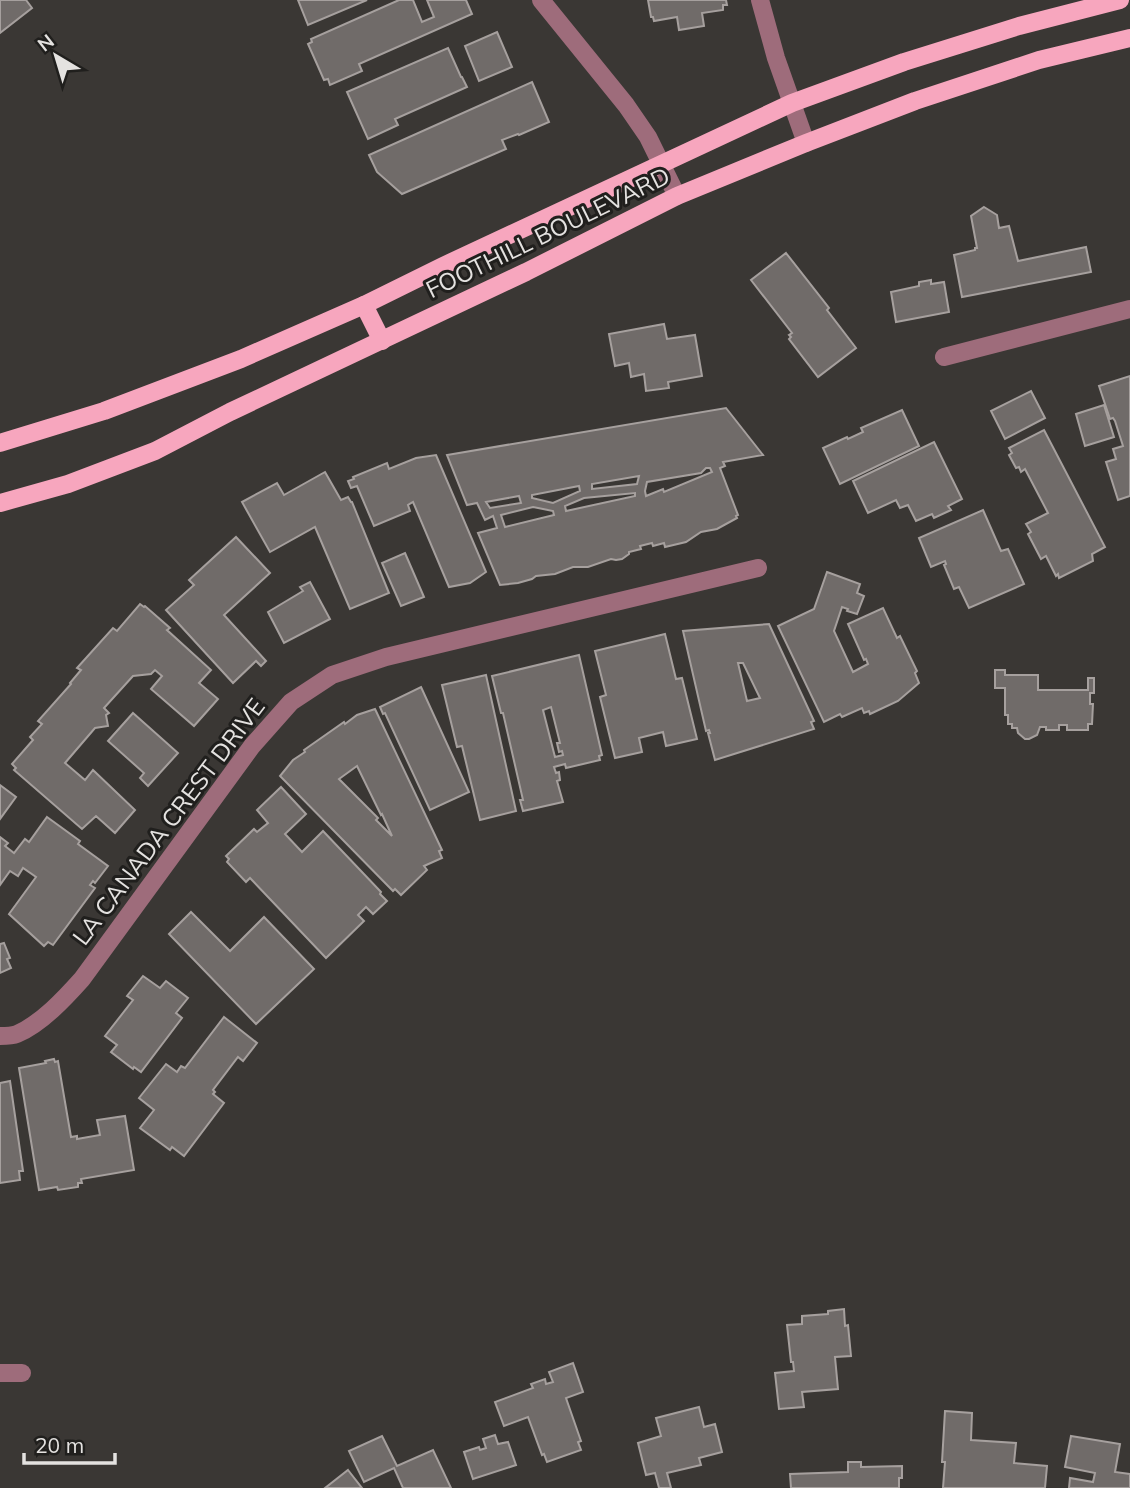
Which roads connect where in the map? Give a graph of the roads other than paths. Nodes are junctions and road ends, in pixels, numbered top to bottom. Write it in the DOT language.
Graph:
graph roads {
  1 [pos="541,0"];
  2 [pos="760,0"];
  3 [pos="1120,0"];
  4 [pos="1130,38"];
  5 [pos="792,103"];
  6 [pos="806,143"];
  7 [pos="662,163"];
  8 [pos="677,196"];
  9 [pos="364,305"];
  10 [pos="1130,309"];
  11 [pos="382,341"];
  12 [pos="944,357"];
  13 [pos="0,443"];
  14 [pos="0,503"];
  15 [pos="758,568"];
  16 [pos="0,1036"];
  17 [pos="0,1373"];
  18 [pos="22,1373"];
  1 -- 7 [label="street"];
  2 -- 5 [label="street"];
  3 -- 5 [label="main road, FOOTHILL BOULEVARD"];
  4 -- 6 [label="main road, FOOTHILL BOULEVARD"];
  5 -- 6 [label="street"];
  5 -- 7 [label="main road, FOOTHILL BOULEVARD"];
  6 -- 8 [label="main road, FOOTHILL BOULEVARD"];
  7 -- 8 [label="street"];
  7 -- 9 [label="main road, FOOTHILL BOULEVARD"];
  8 -- 11 [label="main road, FOOTHILL BOULEVARD"];
  9 -- 11 [label="main road"];
  9 -- 13 [label="main road, FOOTHILL BOULEVARD"];
  10 -- 12 [label="street"];
  11 -- 14 [label="main road, FOOTHILL BOULEVARD"];
  15 -- 16 [label="street, LA CANADA CREST DRIVE"];
  17 -- 18 [label="street"];
}
